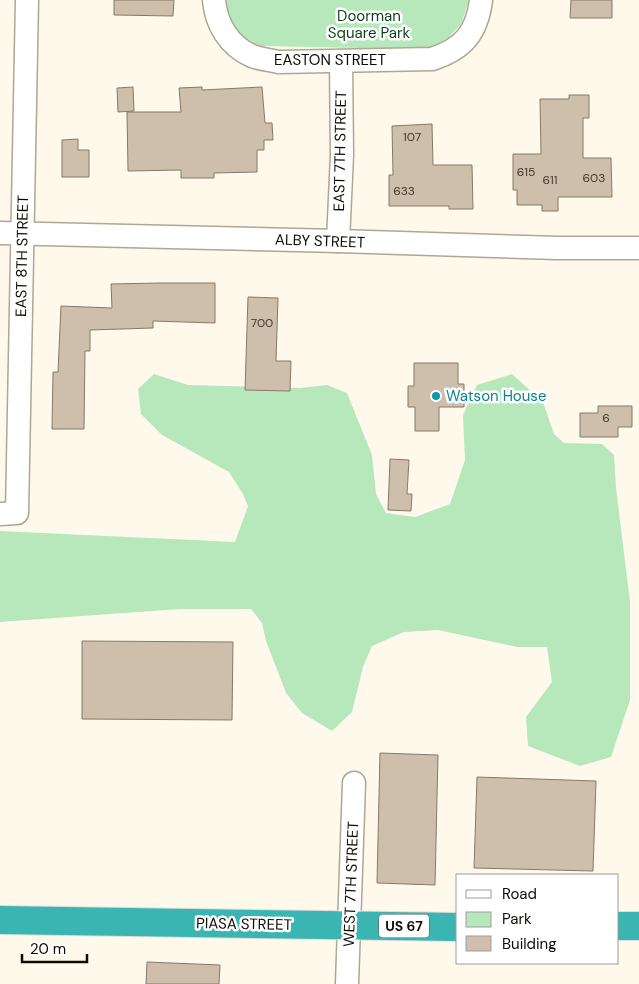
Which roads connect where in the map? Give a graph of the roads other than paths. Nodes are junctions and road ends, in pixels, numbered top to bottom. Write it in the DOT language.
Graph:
graph roads {
  1 [pos="27,0"];
  2 [pos="214,0"];
  3 [pos="481,0"];
  4 [pos="341,62"];
  5 [pos="0,233"];
  6 [pos="23,234"];
  7 [pos="338,241"];
  8 [pos="639,248"];
  9 [pos="9,514"];
  10 [pos="354,783"];
  11 [pos="0,920"];
  12 [pos="350,925"];
  13 [pos="619,926"];
  14 [pos="639,926"];
  15 [pos="456,927"];
  16 [pos="347,984"];
  1 -- 6 [label="street, EAST 8TH STREET"];
  2 -- 4 [label="street, EASTON STREET"];
  3 -- 4 [label="street, EASTON STREET"];
  4 -- 7 [label="street, EAST 7TH STREET"];
  5 -- 6 [label="street, ALBY STREET"];
  6 -- 7 [label="street, ALBY STREET"];
  6 -- 9 [label="street, EAST 8TH STREET"];
  7 -- 8 [label="street, ALBY STREET"];
  10 -- 12 [label="street, WEST 7TH STREET"];
  11 -- 12 [label="highway, PIASA STREET / US 67"];
  12 -- 15 [label="highway, PIASA STREET / US 67"];
  12 -- 16 [label="street, WEST 7TH STREET"];
  13 -- 14 [label="highway"];
}
